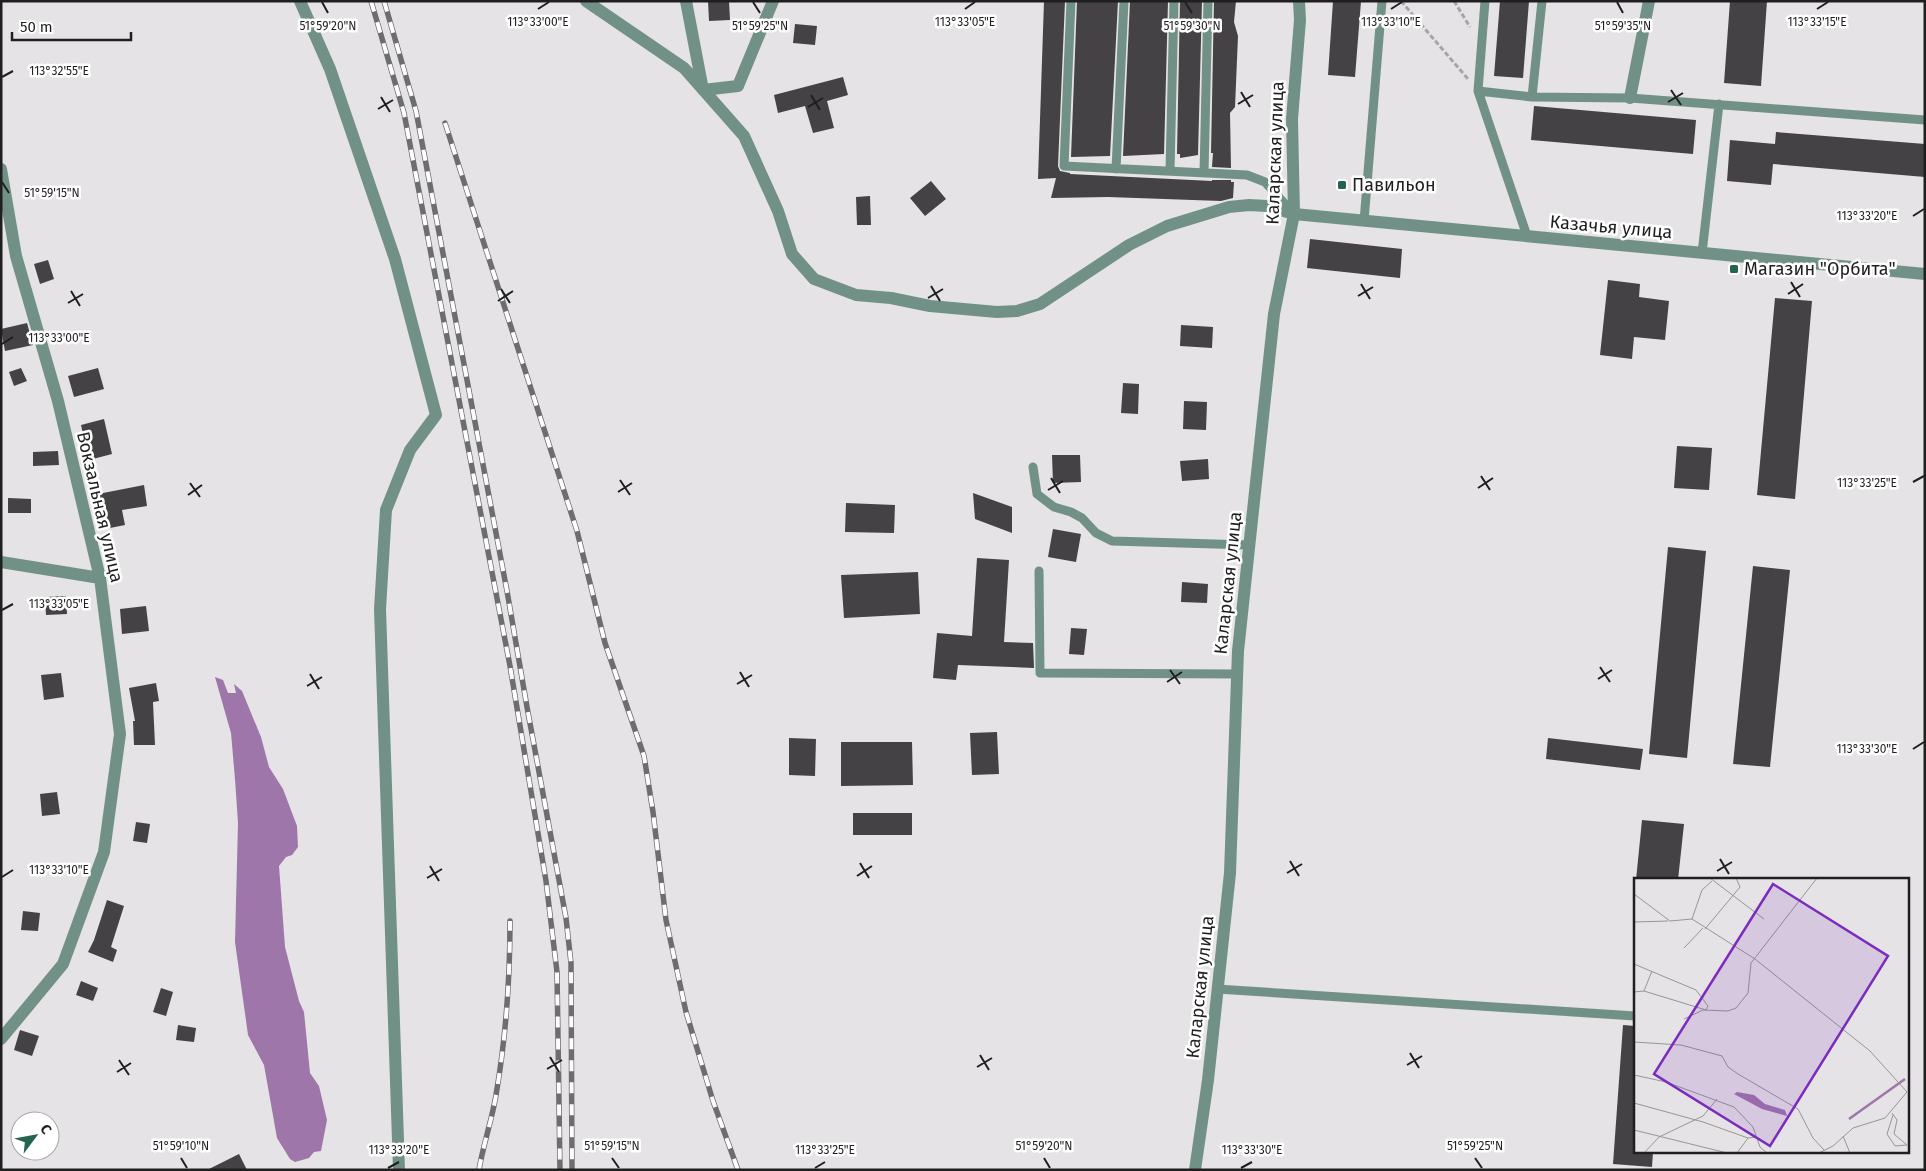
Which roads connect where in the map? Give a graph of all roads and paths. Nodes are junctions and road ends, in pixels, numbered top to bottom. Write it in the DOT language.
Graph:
graph roads {
  1 [pos="300,1"];
  2 [pos="586,1"];
  3 [pos="686,1"];
  4 [pos="773,1"];
  5 [pos="1071,1"];
  6 [pos="1124,1"];
  7 [pos="1174,1"];
  8 [pos="1208,1"];
  9 [pos="1299,1"];
  10 [pos="1382,1"];
  11 [pos="1402,1"];
  12 [pos="1454,1"];
  13 [pos="1485,1"];
  14 [pos="1542,1"];
  15 [pos="1648,1"];
  16 [pos="1481,45"];
  17 [pos="703,90"];
  18 [pos="1478,91"];
  19 [pos="1532,97"];
  20 [pos="1630,98"];
  21 [pos="1719,104"];
  22 [pos="1925,120"];
  23 [pos="1,169"];
  24 [pos="1116,169"];
  25 [pos="1170,172"];
  26 [pos="1204,173"];
  27 [pos="1294,214"];
  28 [pos="1364,220"];
  29 [pos="1527,236"];
  30 [pos="1702,253"];
  31 [pos="1925,274"];
  32 [pos="1033,467"];
  33 [pos="1249,544"];
  34 [pos="1,562"];
  35 [pos="1039,571"];
  36 [pos="100,578"];
  37 [pos="1237,674"];
  38 [pos="1217,988"];
  39 [pos="1634,1016"];
  40 [pos="2,1037"];
  41 [pos="399,1170"];
  42 [pos="1195,1170"];
  1 -- 41 [label="street"];
  2 -- 17 [label="street, Казачья улица"];
  3 -- 17 [label="street"];
  4 -- 17 [label="street"];
  5 -- 24 [label="lane"];
  6 -- 24 [label="lane"];
  7 -- 25 [label="lane"];
  8 -- 26 [label="lane"];
  9 -- 27 [label="street, Каларская улица"];
  10 -- 28 [label="lane"];
  11 -- 18 [label="path"];
  12 -- 16 [label="path"];
  13 -- 16 [label="lane"];
  14 -- 19 [label="lane"];
  15 -- 20 [label="street"];
  16 -- 18 [label="lane"];
  17 -- 27 [label="street, Казачья улица"];
  18 -- 19 [label="lane"];
  18 -- 29 [label="lane"];
  19 -- 20 [label="lane"];
  20 -- 21 [label="lane"];
  21 -- 22 [label="lane"];
  21 -- 30 [label="lane"];
  23 -- 36 [label="street, Вокзальная улица"];
  24 -- 25 [label="lane"];
  25 -- 26 [label="lane"];
  26 -- 27 [label="lane"];
  27 -- 28 [label="street, Казачья улица"];
  27 -- 33 [label="street, Каларская улица"];
  28 -- 29 [label="street, Казачья улица"];
  29 -- 30 [label="street, Казачья улица"];
  30 -- 31 [label="street, Казачья улица"];
  32 -- 33 [label="lane"];
  33 -- 37 [label="street, Каларская улица"];
  34 -- 36 [label="street"];
  35 -- 37 [label="lane"];
  36 -- 40 [label="street, Вокзальная улица"];
  37 -- 38 [label="street, Каларская улица"];
  38 -- 39 [label="lane"];
  38 -- 42 [label="street, Каларская улица"];
}
